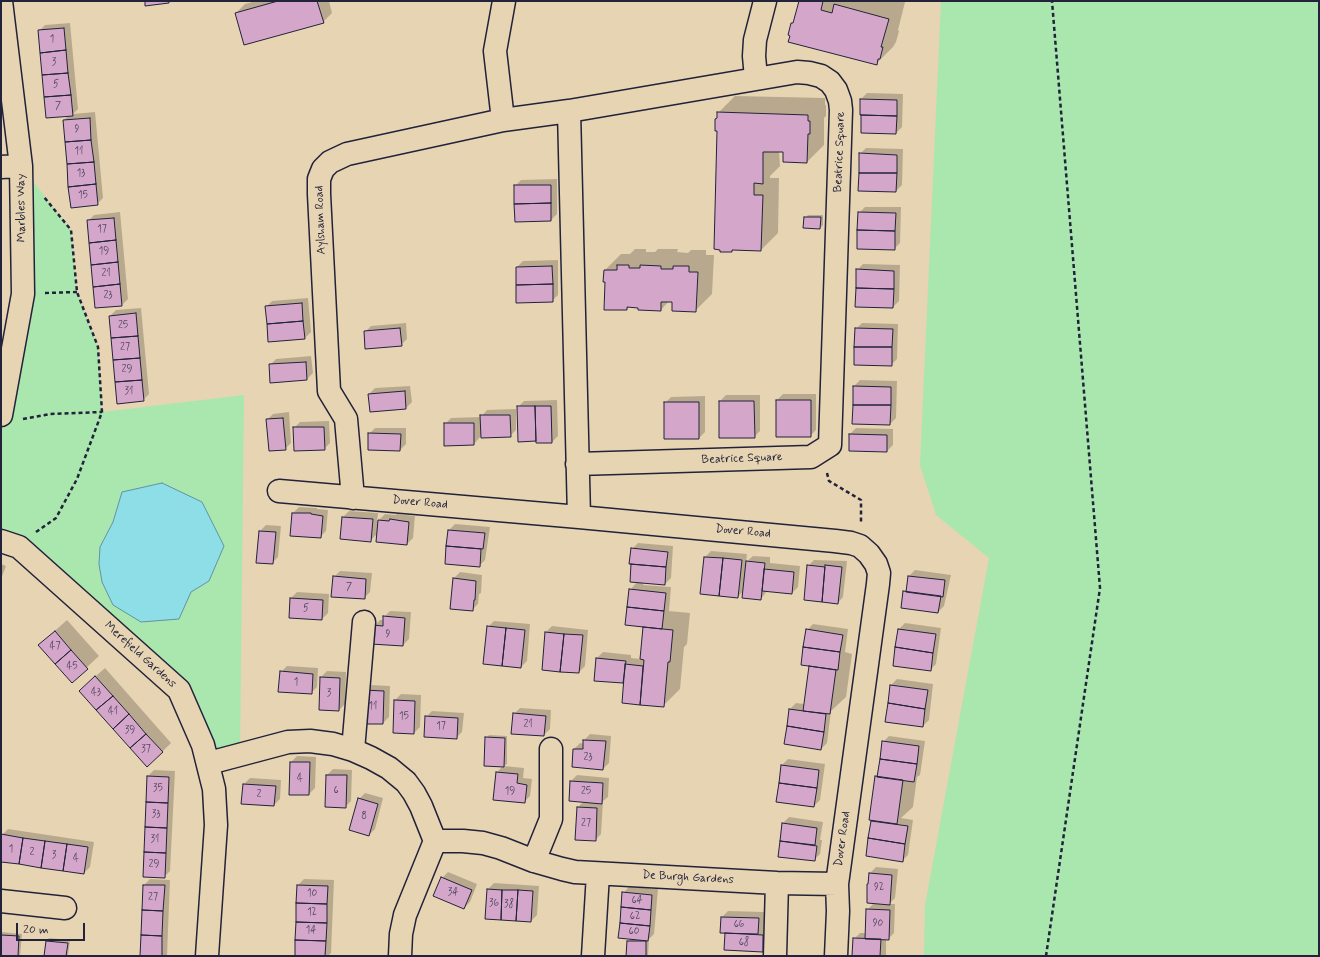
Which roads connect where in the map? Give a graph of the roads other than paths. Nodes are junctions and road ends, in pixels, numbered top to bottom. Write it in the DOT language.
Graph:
graph roads {
  1 [pos="1,1"];
  2 [pos="504,1"];
  3 [pos="765,1"];
  4 [pos="756,78"];
  5 [pos="569,111"];
  6 [pos="503,120"];
  7 [pos="11,167"];
  8 [pos="1,415"];
  9 [pos="577,464"];
  10 [pos="279,491"];
  11 [pos="354,498"];
  12 [pos="578,517"];
  13 [pos="10,544"];
  14 [pos="364,622"];
  15 [pos="551,749"];
  16 [pos="353,750"];
  17 [pos="209,763"];
  18 [pos="434,841"];
  19 [pos="534,861"];
  20 [pos="598,874"];
  21 [pos="777,883"];
  22 [pos="837,884"];
  23 [pos="1,901"];
  24 [pos="65,908"];
  25 [pos="207,956"];
  26 [pos="400,956"];
  27 [pos="593,956"];
  28 [pos="775,956"];
  29 [pos="836,956"];
  1 -- 7 [label="street, Marbles Way"];
  2 -- 6 [label="street"];
  3 -- 4 [label="street"];
  4 -- 5 [label="street, Beatrice Square"];
  4 -- 9 [label="street, Beatrice Square"];
  5 -- 6 [label="street, Aylsham Road"];
  5 -- 9 [label="street"];
  6 -- 11 [label="street, Aylsham Road"];
  7 -- 8 [label="street, Marbles Way"];
  9 -- 12 [label="street"];
  10 -- 11 [label="street, Dover Road"];
  11 -- 12 [label="street, Dover Road"];
  12 -- 22 [label="street, Dover Road"];
  13 -- 17 [label="street, Merefield Gardens"];
  14 -- 16 [label="street"];
  15 -- 19 [label="street"];
  16 -- 17 [label="street"];
  16 -- 18 [label="street"];
  17 -- 25 [label="street, Merefield Gardens"];
  18 -- 19 [label="street, De Burgh Gardens"];
  18 -- 26 [label="street"];
  19 -- 20 [label="street, De Burgh Gardens"];
  20 -- 21 [label="street, De Burgh Gardens"];
  20 -- 27 [label="street"];
  21 -- 22 [label="street, De Burgh Gardens"];
  21 -- 28 [label="street"];
  22 -- 29 [label="street"];
  23 -- 24 [label="street"];
}
